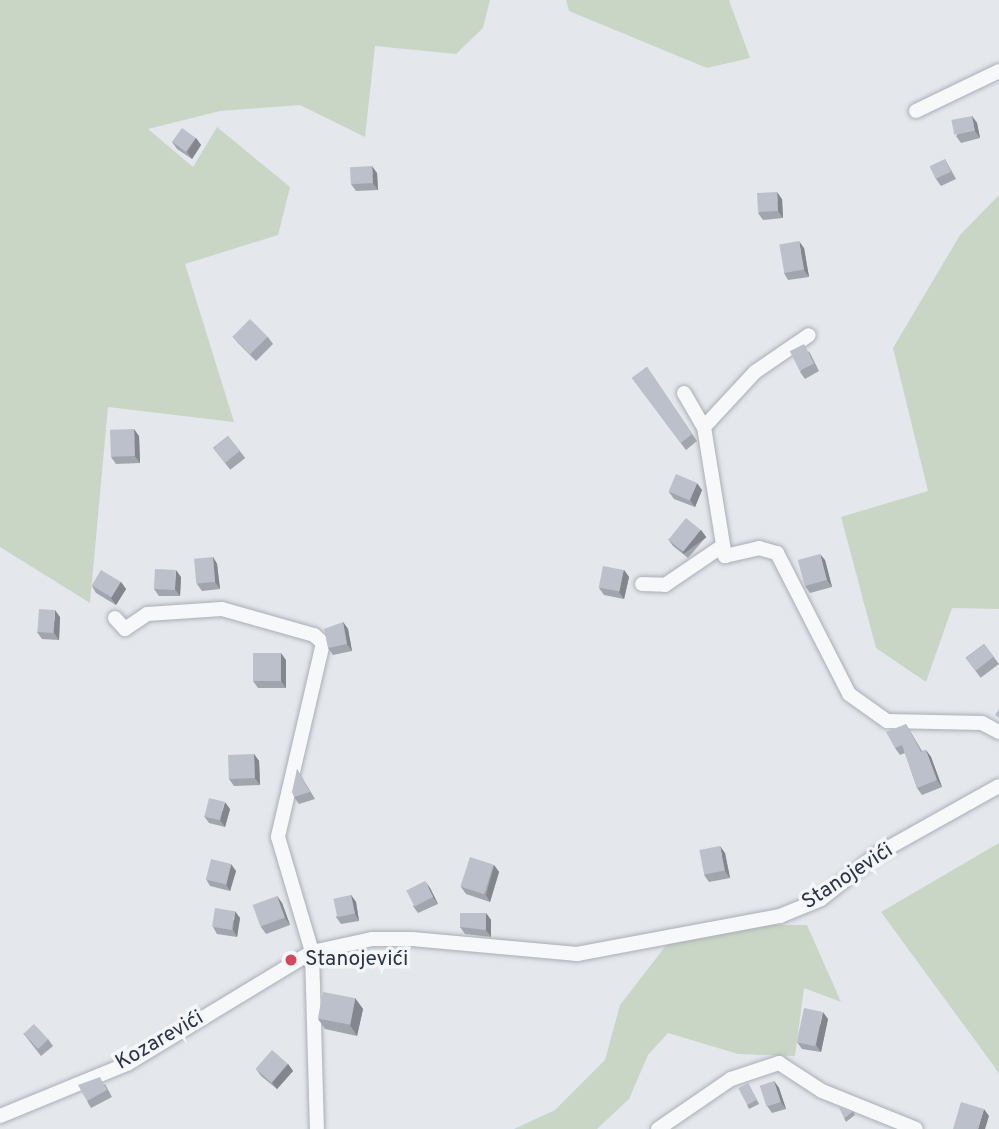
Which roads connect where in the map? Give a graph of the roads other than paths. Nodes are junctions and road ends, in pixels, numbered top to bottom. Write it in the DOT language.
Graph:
graph roads {
  1 [pos="999,71"];
  2 [pos="916,111"];
  3 [pos="809,335"];
  4 [pos="684,393"];
  5 [pos="704,427"];
  6 [pos="721,547"];
  7 [pos="642,584"];
  8 [pos="115,618"];
  9 [pos="999,732"];
  10 [pos="999,786"];
  11 [pos="312,952"];
  12 [pos="0,1116"];
  13 [pos="317,1129"];
  14 [pos="658,1129"];
  15 [pos="916,1129"];
  1 -- 2 [label="street"];
  3 -- 5 [label="street"];
  4 -- 5 [label="street"];
  5 -- 6 [label="street"];
  6 -- 7 [label="street"];
  6 -- 9 [label="street"];
  8 -- 11 [label="street"];
  10 -- 11 [label="street, Stanojevići"];
  11 -- 12 [label="street, Kozarevići"];
  11 -- 13 [label="street"];
  14 -- 15 [label="street"];
}
